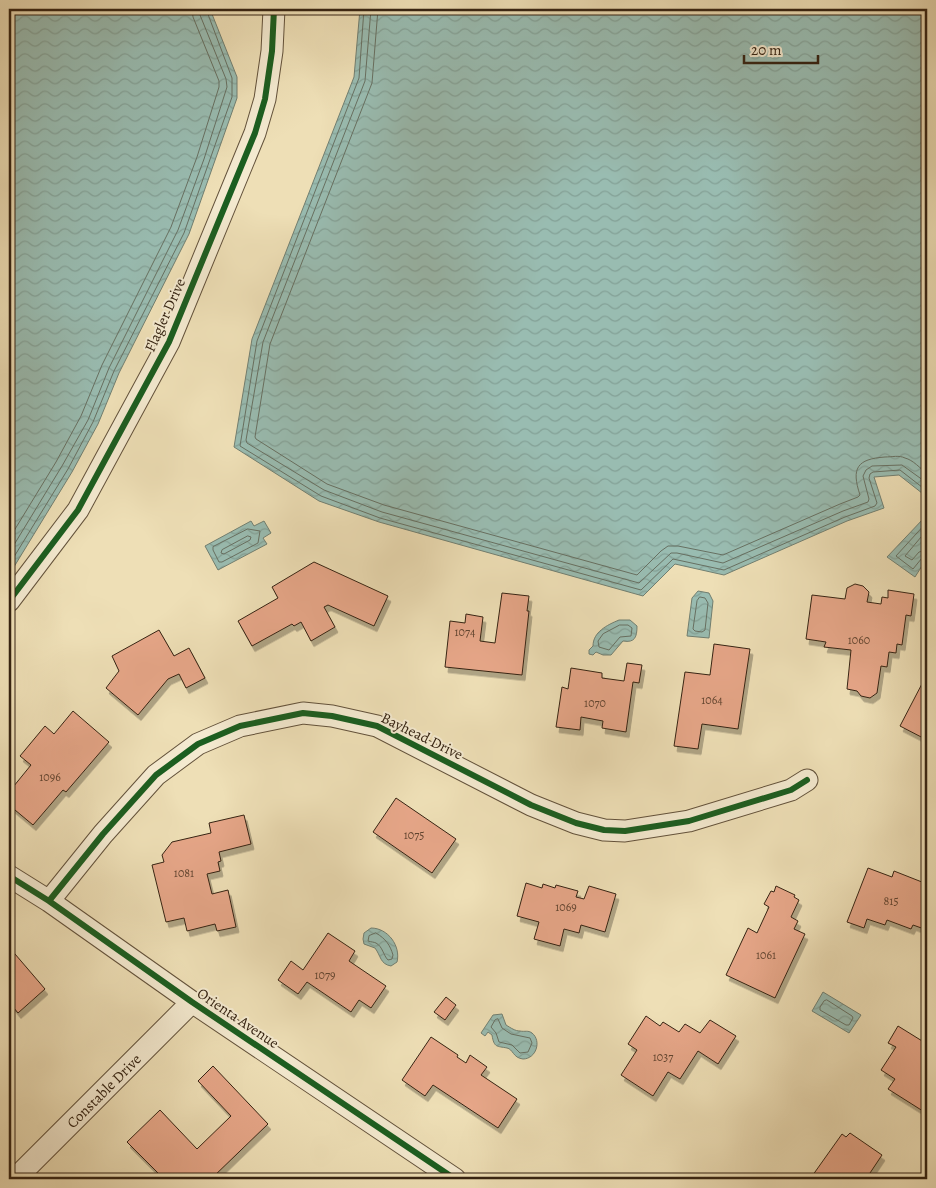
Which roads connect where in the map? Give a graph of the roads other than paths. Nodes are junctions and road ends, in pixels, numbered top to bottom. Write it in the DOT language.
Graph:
graph roads {
  1 [pos="274,9"];
  2 [pos="9,601"];
  3 [pos="807,780"];
  4 [pos="9,876"];
  5 [pos="49,901"];
  6 [pos="192,1002"];
  7 [pos="16,1179"];
  8 [pos="455,1179"];
  1 -- 2 [label="street, Flagler Drive"];
  3 -- 5 [label="street, Bayhead Drive"];
  4 -- 5 [label="street, Orienta Avenue"];
  5 -- 6 [label="street, Orienta Avenue"];
  6 -- 7 [label="street, Constable Drive"];
  6 -- 8 [label="street, Orienta Avenue"];
}
